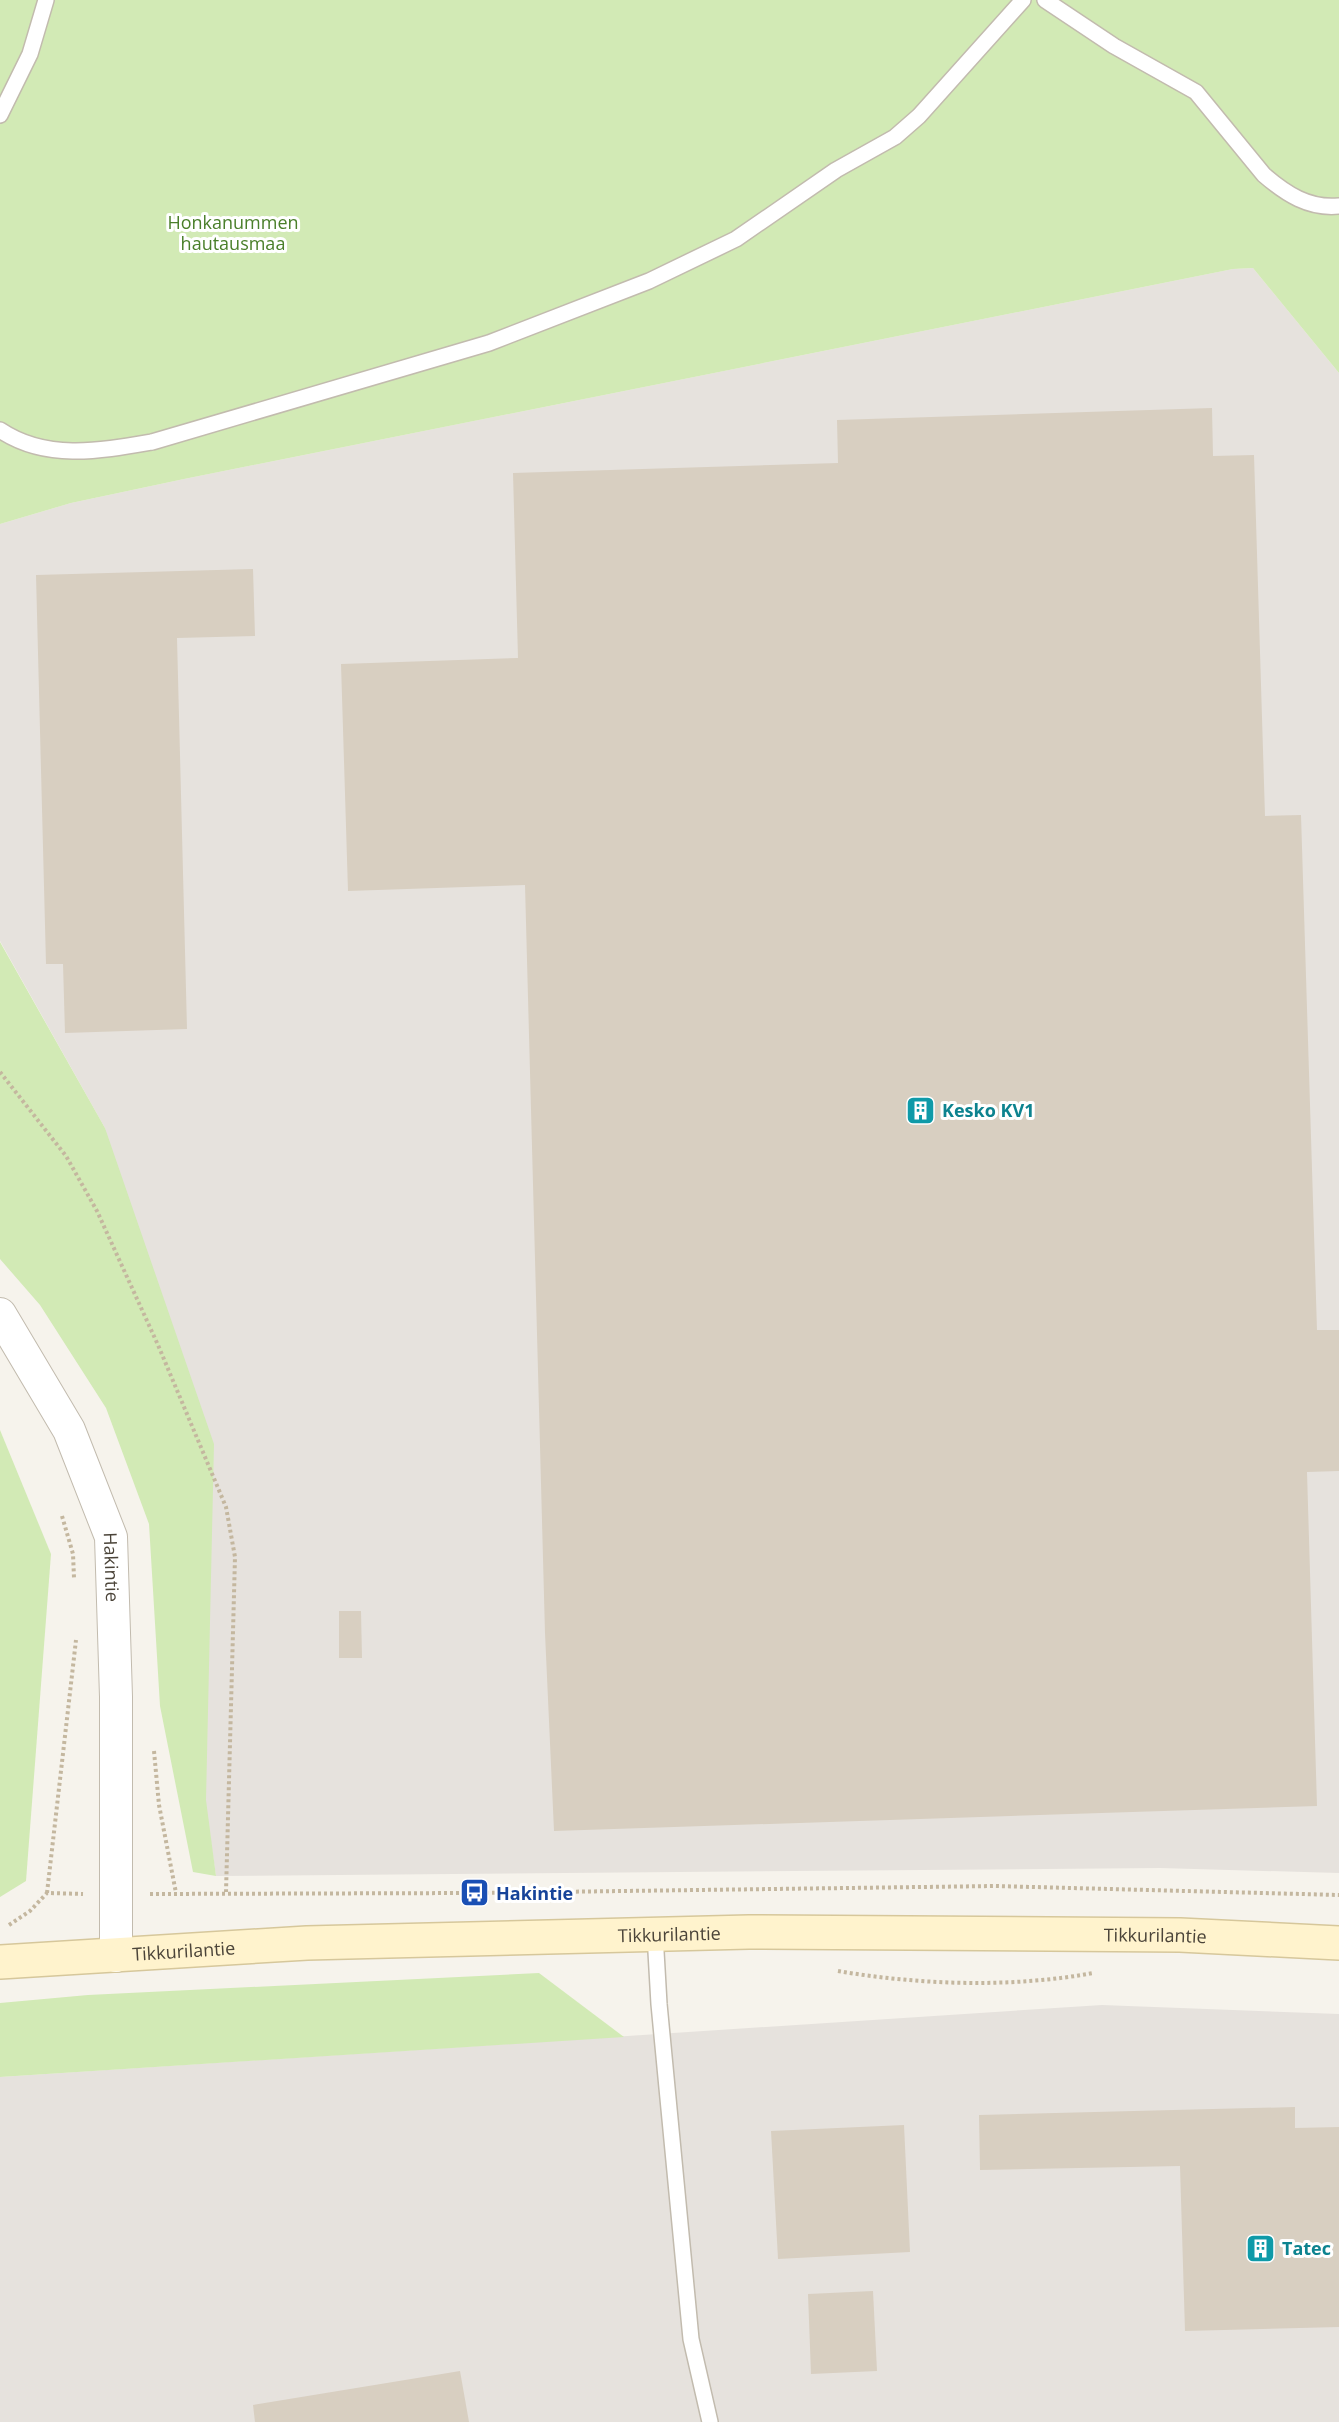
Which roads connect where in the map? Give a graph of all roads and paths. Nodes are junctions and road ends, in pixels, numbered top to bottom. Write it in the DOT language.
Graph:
graph roads {
  1 [pos="46,0"];
  2 [pos="1023,0"];
  3 [pos="1045,0"];
  4 [pos="0,115"];
  5 [pos="1339,206"];
  6 [pos="0,430"];
  7 [pos="0,1072"];
  8 [pos="0,1314"];
  9 [pos="60,1510"];
  10 [pos="74,1586"];
  11 [pos="76,1639"];
  12 [pos="226,1892"];
  13 [pos="47,1893"];
  14 [pos="118,1895"];
  15 [pos="1339,1895"];
  16 [pos="0,1927"];
  17 [pos="655,1934"];
  18 [pos="1339,1943"];
  19 [pos="116,1956"];
  20 [pos="0,1962"];
  21 [pos="710,2422"];
  1 -- 4 [label="lane"];
  2 -- 6 [label="lane"];
  3 -- 5 [label="lane"];
  7 -- 12 [label="path"];
  8 -- 14 [label="street, Hakintie"];
  9 -- 10 [label="path"];
  11 -- 13 [label="path"];
  12 -- 14 [label="path"];
  12 -- 15 [label="path"];
  13 -- 14 [label="path"];
  13 -- 16 [label="path"];
  14 -- 19 [label="street, Hakintie"];
  17 -- 18 [label="main road, Tikkurilantie"];
  17 -- 19 [label="main road, Tikkurilantie"];
  17 -- 21 [label="lane"];
  19 -- 20 [label="main road, Tikkurilantie"];
}
